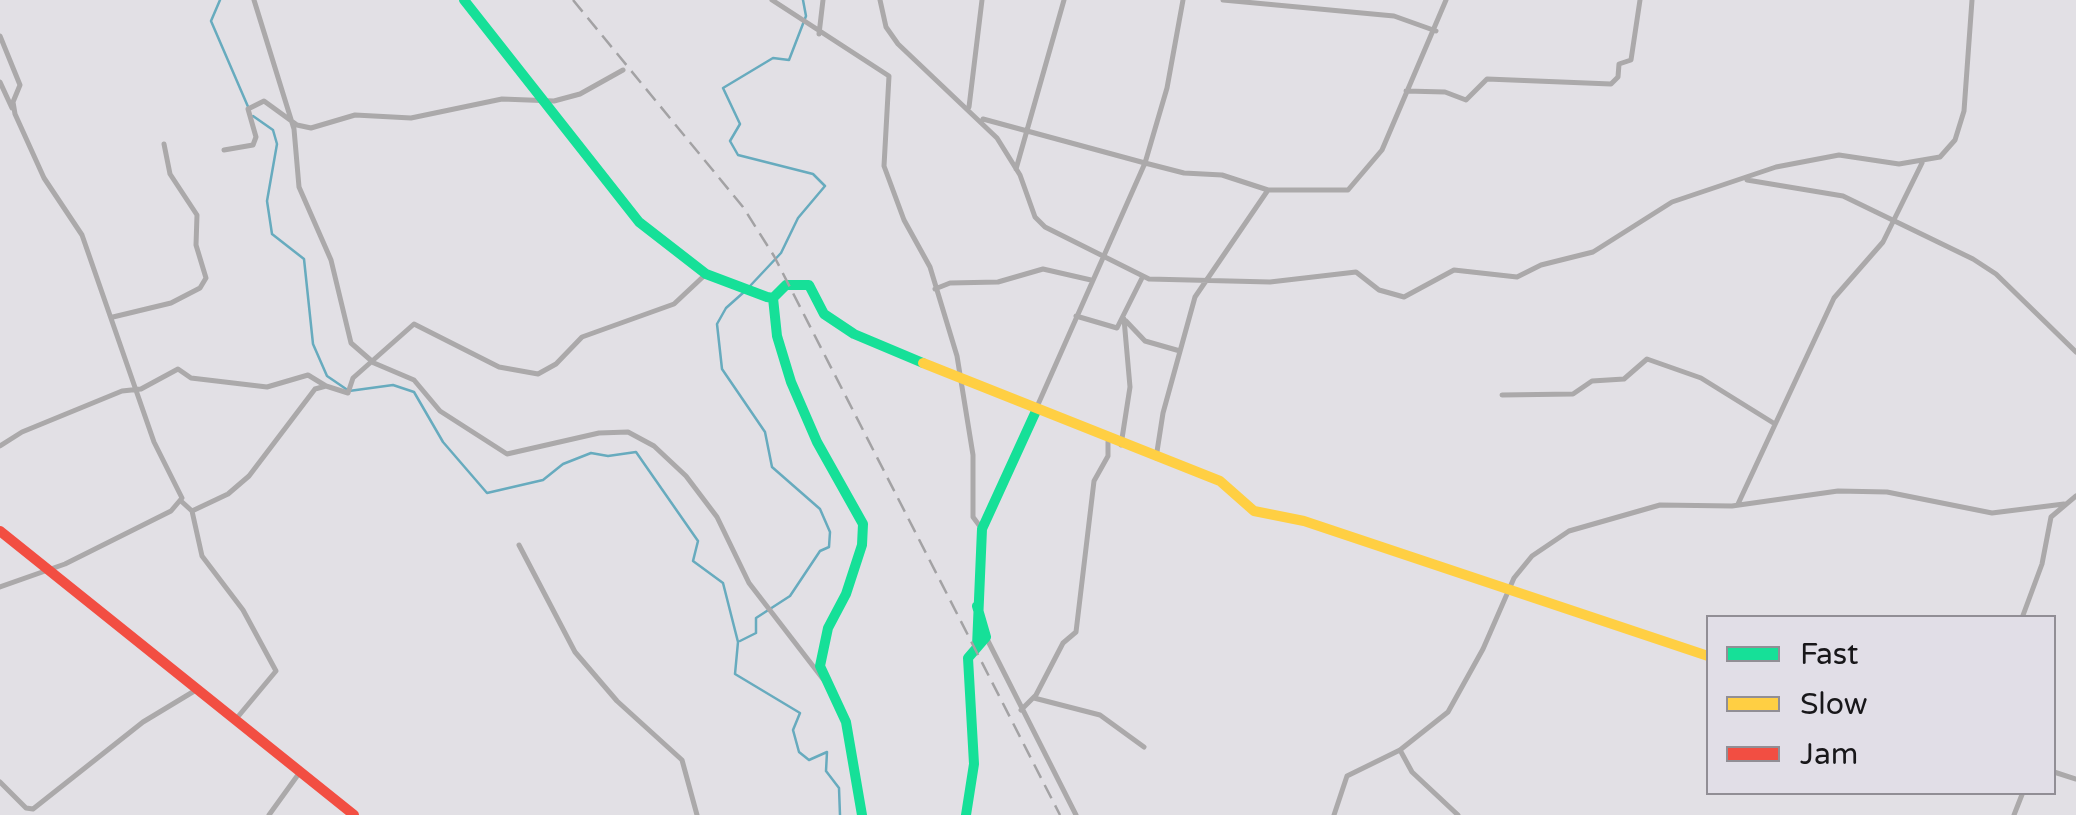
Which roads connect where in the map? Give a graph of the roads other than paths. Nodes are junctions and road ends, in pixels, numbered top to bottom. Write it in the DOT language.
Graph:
graph roads {
  1 [pos="254,0"];
  2 [pos="464,0"];
  3 [pos="772,0"];
  4 [pos="823,0"];
  5 [pos="880,0"];
  6 [pos="982,0"];
  7 [pos="1064,0"];
  8 [pos="1183,0"];
  9 [pos="1223,0"];
  10 [pos="1446,0"];
  11 [pos="1640,0"];
  12 [pos="1972,0"];
  13 [pos="1436,31"];
  14 [pos="819,34"];
  15 [pos="0,36"];
  16 [pos="623,70"];
  17 [pos="0,82"];
  18 [pos="1406,92"];
  19 [pos="544,102"];
  20 [pos="969,107"];
  21 [pos="14,110"];
  22 [pos="980,118"];
  23 [pos="290,119"];
  24 [pos="1027,130"];
  25 [pos="164,144"];
  26 [pos="224,150"];
  27 [pos="1922,163"];
  28 [pos="1145,164"];
  29 [pos="1016,168"];
  30 [pos="1741,179"];
  31 [pos="1268,190"];
  32 [pos="1893,222"];
  33 [pos="1104,254"];
  34 [pos="706,274"];
  35 [pos="1143,276"];
  36 [pos="1206,278"];
  37 [pos="1092,280"];
  38 [pos="936,289"];
  39 [pos="773,298"];
  40 [pos="1076,316"];
  41 [pos="113,317"];
  42 [pos="1124,319"];
  43 [pos="1180,351"];
  44 [pos="2076,352"];
  45 [pos="374,364"];
  46 [pos="963,380"];
  47 [pos="326,386"];
  48 [pos="135,390"];
  49 [pos="1502,395"];
  50 [pos="1036,410"];
  51 [pos="1775,424"];
  52 [pos="1107,439"];
  53 [pos="1121,445"];
  54 [pos="0,446"];
  55 [pos="1156,458"];
  56 [pos="2075,494"];
  57 [pos="181,501"];
  58 [pos="1738,504"];
  59 [pos="2064,504"];
  60 [pos="192,510"];
  61 [pos="0,530"];
  62 [pos="982,530"];
  63 [pos="519,544"];
  64 [pos="47,572"];
  65 [pos="0,588"];
  66 [pos="1509,590"];
  67 [pos="976,606"];
  68 [pos="2023,615"];
  69 [pos="986,637"];
  70 [pos="978,646"];
  71 [pos="1706,655"];
  72 [pos="823,680"];
  73 [pos="196,690"];
  74 [pos="1034,698"];
  75 [pos="1021,710"];
  76 [pos="235,720"];
  77 [pos="1144,747"];
  78 [pos="1400,750"];
  79 [pos="300,772"];
  80 [pos="0,782"];
  81 [pos="970,811"];
  82 [pos="268,815"];
  83 [pos="354,815"];
  84 [pos="697,815"];
  85 [pos="862,815"];
  86 [pos="1076,815"];
  87 [pos="1334,815"];
  88 [pos="1458,815"];
  1 -- 23 [label="street"];
  2 -- 19 [label="street"];
  3 -- 14 [label="street"];
  4 -- 14 [label="street"];
  5 -- 20 [label="street"];
  6 -- 20 [label="street"];
  7 -- 24 [label="street"];
  8 -- 28 [label="street"];
  9 -- 13 [label="street"];
  10 -- 13 [label="street"];
  11 -- 18 [label="street"];
  12 -- 27 [label="street"];
  13 -- 18 [label="street"];
  14 -- 38 [label="street"];
  15 -- 21 [label="street"];
  16 -- 19 [label="street"];
  17 -- 21 [label="street"];
  18 -- 31 [label="street"];
  19 -- 23 [label="street"];
  19 -- 34 [label="street"];
  20 -- 22 [label="street"];
  21 -- 41 [label="street"];
  22 -- 24 [label="street"];
  22 -- 29 [label="street"];
  23 -- 26 [label="street"];
  23 -- 45 [label="street"];
  24 -- 28 [label="street"];
  24 -- 29 [label="street"];
  25 -- 41 [label="street"];
  27 -- 30 [label="street"];
  27 -- 32 [label="street"];
  28 -- 31 [label="street"];
  28 -- 33 [label="street"];
  29 -- 33 [label="street"];
  30 -- 32 [label="street"];
  30 -- 36 [label="street"];
  31 -- 36 [label="street"];
  32 -- 44 [label="street"];
  32 -- 51 [label="street"];
  33 -- 35 [label="street"];
  33 -- 37 [label="street"];
  34 -- 39 [label="street"];
  34 -- 45 [label="street"];
  35 -- 36 [label="street"];
  35 -- 42 [label="street"];
  36 -- 43 [label="street"];
  37 -- 38 [label="street"];
  37 -- 40 [label="street"];
  38 -- 46 [label="street"];
  39 -- 46 [label="street"];
  39 -- 72 [label="street"];
  40 -- 42 [label="street"];
  40 -- 50 [label="street"];
  41 -- 48 [label="street"];
  42 -- 43 [label="street"];
  42 -- 53 [label="street"];
  43 -- 55 [label="street"];
  45 -- 47 [label="street"];
  45 -- 72 [label="street"];
  46 -- 50 [label="street"];
  46 -- 62 [label="street"];
  47 -- 48 [label="street"];
  47 -- 60 [label="street"];
  48 -- 54 [label="street"];
  48 -- 57 [label="street"];
  49 -- 51 [label="street"];
  50 -- 52 [label="street"];
  50 -- 62 [label="street"];
  51 -- 58 [label="street"];
  52 -- 53 [label="street"];
  52 -- 74 [label="street"];
  53 -- 55 [label="street"];
  55 -- 66 [label="street"];
  56 -- 59 [label="street"];
  57 -- 60 [label="street"];
  57 -- 64 [label="street"];
  58 -- 59 [label="street"];
  58 -- 66 [label="street"];
  59 -- 68 [label="street"];
  60 -- 76 [label="street"];
  61 -- 64 [label="street"];
  62 -- 67 [label="street"];
  63 -- 84 [label="street"];
  64 -- 65 [label="street"];
  64 -- 73 [label="street"];
  66 -- 71 [label="street"];
  66 -- 78 [label="street"];
  67 -- 69 [label="street"];
  67 -- 70 [label="street"];
  69 -- 70 [label="street"];
  69 -- 75 [label="street"];
  70 -- 81 [label="street"];
  72 -- 85 [label="street"];
  73 -- 76 [label="street"];
  73 -- 80 [label="street"];
  74 -- 75 [label="street"];
  74 -- 77 [label="street"];
  75 -- 86 [label="street"];
  76 -- 79 [label="street"];
  78 -- 87 [label="street"];
  78 -- 88 [label="street"];
  79 -- 82 [label="street"];
  79 -- 83 [label="street"];
}
